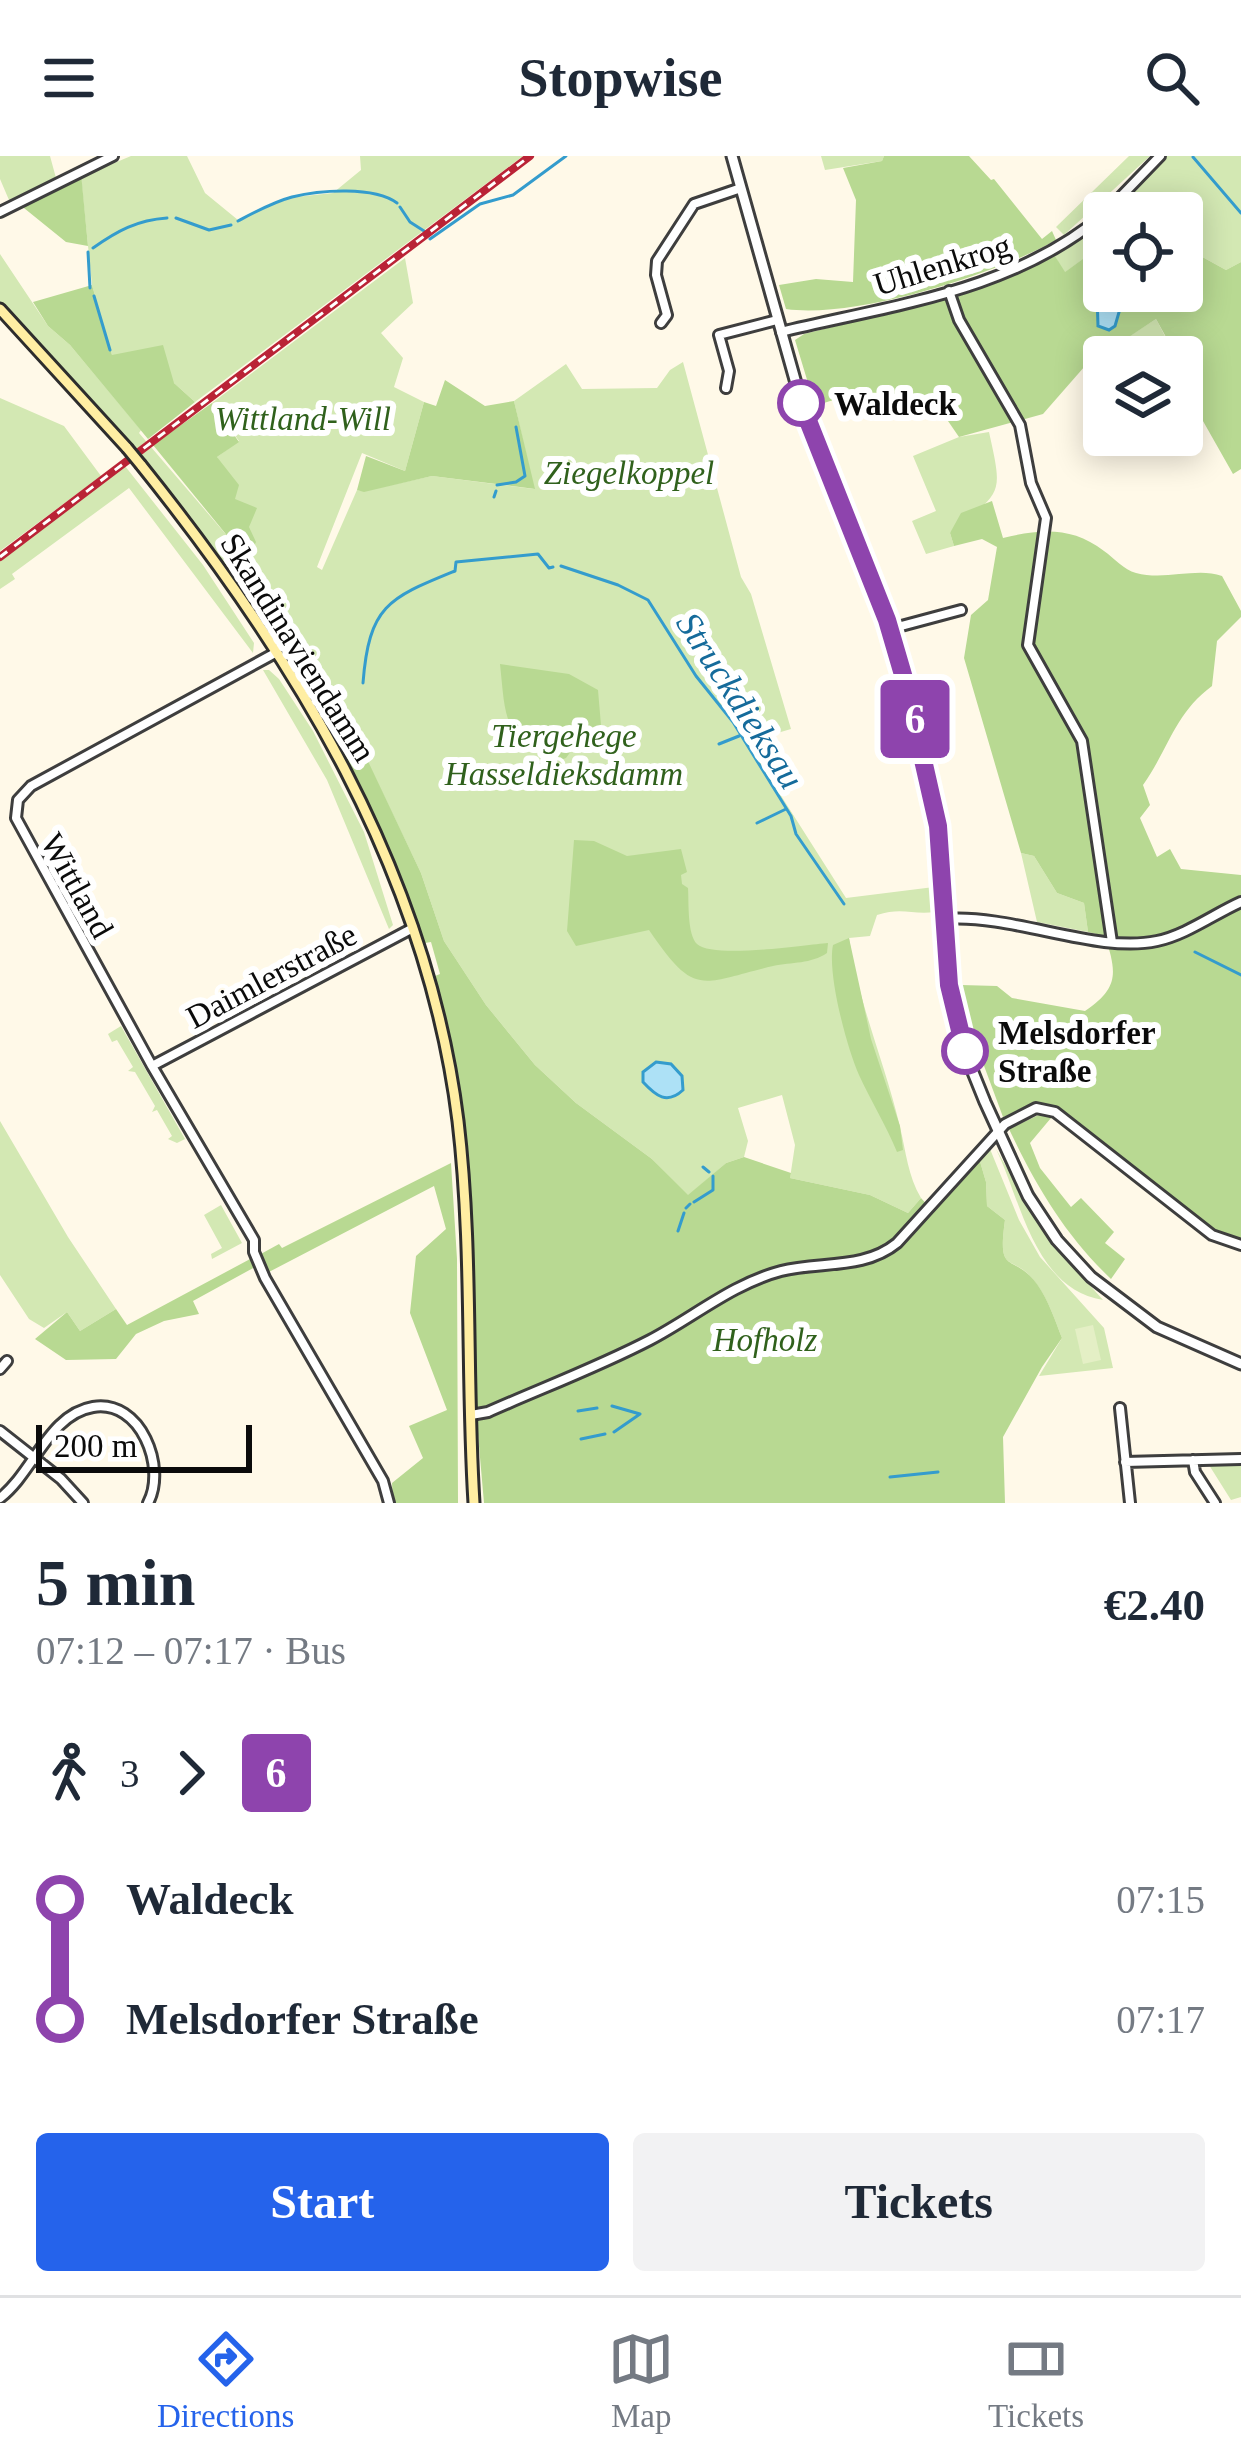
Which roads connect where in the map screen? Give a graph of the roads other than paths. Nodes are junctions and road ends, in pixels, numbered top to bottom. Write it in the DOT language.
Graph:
graph roads {
  1 [pos="113,156"];
  2 [pos="733,156"];
  3 [pos="1160,156"];
  4 [pos="741,188"];
  5 [pos="1125,192"];
  6 [pos="0,212"];
  7 [pos="1083,228"];
  8 [pos="950,291"];
  9 [pos="0,309"];
  10 [pos="661,322"];
  11 [pos="779,326"];
  12 [pos="727,388"];
  13 [pos="961,610"];
  14 [pos="890,629"];
  15 [pos="278,651"];
  16 [pos="1241,902"];
  17 [pos="946,919"];
  18 [pos="412,928"];
  19 [pos="1112,942"];
  20 [pos="152,1066"];
  21 [pos="999,1130"];
  22 [pos="1241,1245"];
  23 [pos="1241,1364"];
  24 [pos="1120,1408"];
  25 [pos="471,1415"];
  26 [pos="0,1430"];
  27 [pos="34,1459"];
  28 [pos="1193,1460"];
  29 [pos="1241,1460"];
  30 [pos="1125,1462"];
  31 [pos="0,1498"];
  32 [pos="83,1503"];
  33 [pos="148,1503"];
  34 [pos="389,1503"];
  35 [pos="474,1503"];
  36 [pos="1130,1503"];
  37 [pos="1215,1503"];
  1 -- 6 [label="street"];
  2 -- 4 [label="street"];
  3 -- 5 [label="street, Uhlenkrog"];
  4 -- 10 [label="street"];
  4 -- 11 [label="street"];
  7 -- 8 [label="street, Uhlenkrog"];
  8 -- 11 [label="street, Uhlenkrog"];
  8 -- 19 [label="street"];
  9 -- 15 [label="main road, Skandinaviendamm, bridge"];
  11 -- 12 [label="street"];
  11 -- 14 [label="street"];
  13 -- 14 [label="street"];
  14 -- 17 [label="street"];
  15 -- 18 [label="main road, Skandinaviendamm"];
  15 -- 20 [label="street, Wittland"];
  16 -- 19 [label="street"];
  17 -- 19 [label="street"];
  17 -- 21 [label="street"];
  18 -- 20 [label="street, Daimlerstraße"];
  18 -- 25 [label="main road, Skandinaviendamm"];
  20 -- 34 [label="street, Wittland"];
  21 -- 22 [label="street"];
  21 -- 23 [label="street"];
  21 -- 25 [label="street"];
  24 -- 30 [label="street"];
  25 -- 35 [label="main road, Skandinaviendamm"];
  26 -- 27 [label="street"];
  27 -- 31 [label="street"];
  27 -- 32 [label="street"];
  27 -- 33 [label="street"];
  28 -- 29 [label="street"];
  28 -- 30 [label="street"];
  28 -- 37 [label="street"];
  30 -- 36 [label="street"];
}
